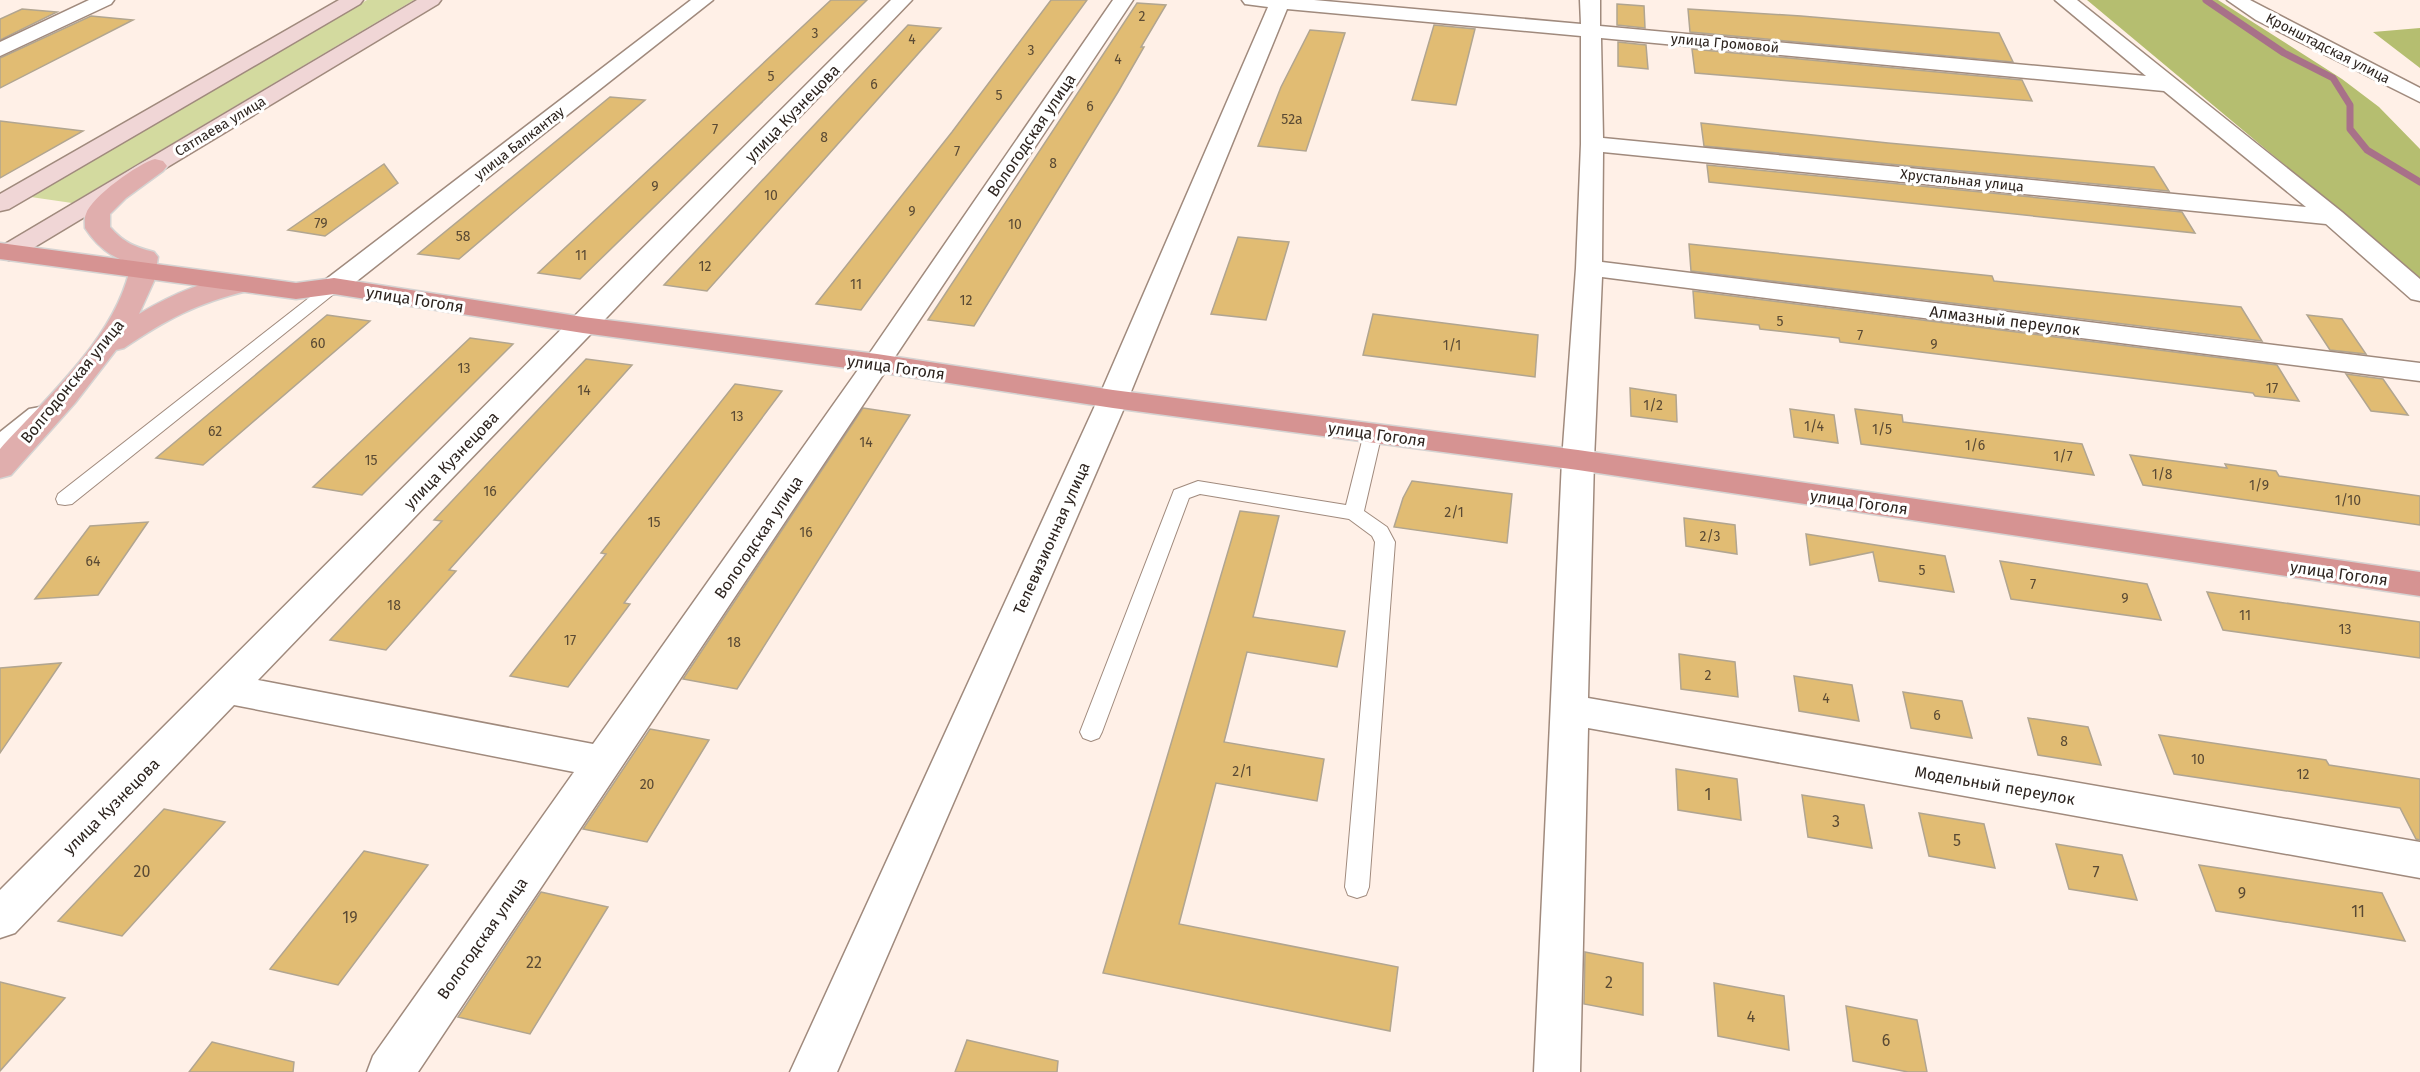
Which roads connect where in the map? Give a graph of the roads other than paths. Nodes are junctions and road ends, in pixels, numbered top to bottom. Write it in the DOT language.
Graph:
graph roads {
  1 [pos="104,0"];
  2 [pos="353,0"];
  3 [pos="431,0"];
  4 [pos="703,0"];
  5 [pos="902,0"];
  6 [pos="1123,0"];
  7 [pos="2065,0"];
  8 [pos="2237,0"];
  9 [pos="1271,1"];
  10 [pos="1590,15"];
  11 [pos="9,41"];
  12 [pos="0,50"];
  13 [pos="2171,85"];
  14 [pos="2420,96"];
  15 [pos="1592,144"];
  16 [pos="155,166"];
  17 [pos="0,204"];
  18 [pos="2333,217"];
  19 [pos="33,237"];
  20 [pos="3,245"];
  21 [pos="140,261"];
  22 [pos="1589,268"];
  23 [pos="238,285"];
  24 [pos="334,286"];
  25 [pos="2420,293"];
  26 [pos="583,326"];
  27 [pos="102,350"];
  28 [pos="877,363"];
  29 [pos="2420,372"];
  30 [pos="1113,399"];
  31 [pos="56,404"];
  32 [pos="1373,433"];
  33 [pos="0,447"];
  34 [pos="1578,460"];
  35 [pos="0,468"];
  36 [pos="65,499"];
  37 [pos="1354,513"];
  38 [pos="2420,584"];
  39 [pos="227,689"];
  40 [pos="1571,710"];
  41 [pos="1091,732"];
  42 [pos="603,762"];
  43 [pos="2420,860"];
  44 [pos="1357,887"];
  45 [pos="0,919"];
  46 [pos="390,1072"];
  47 [pos="813,1072"];
  48 [pos="1559,1072"];
  1 -- 11 [label="street"];
  2 -- 17 [label="main road"];
  3 -- 16 [label="main road, Сатпаева улица"];
  4 -- 24 [label="street, улица Балкантау"];
  5 -- 26 [label="street, улица Кузнецова"];
  6 -- 28 [label="street, Вологодская улица"];
  7 -- 13 [label="street"];
  8 -- 14 [label="street, Кронштадская улица"];
  9 -- 10 [label="street, улица Громовой"];
  9 -- 30 [label="street, Телевизионная улица"];
  10 -- 13 [label="street, улица Громовой"];
  10 -- 15 [label="street"];
  11 -- 12 [label="street"];
  13 -- 18 [label="street"];
  15 -- 18 [label="street, Хрустальная улица"];
  15 -- 22 [label="street"];
  16 -- 19 [label="main road, Сатпаева улица"];
  16 -- 21 [label="main road"];
  18 -- 25 [label="street"];
  19 -- 20 [label="highway, улица Гоголя"];
  19 -- 21 [label="highway, улица Гоголя"];
  20 -- 21 [label="highway, улица Гоголя"];
  21 -- 23 [label="highway, улица Гоголя"];
  21 -- 24 [label="highway, улица Гоголя"];
  21 -- 27 [label="main road, Волгодонская улица"];
  22 -- 29 [label="street, Алмазный переулок"];
  22 -- 34 [label="street"];
  23 -- 24 [label="highway, улица Гоголя"];
  23 -- 27 [label="main road"];
  24 -- 26 [label="highway, улица Гоголя"];
  24 -- 36 [label="lane"];
  26 -- 28 [label="highway, улица Гоголя"];
  26 -- 39 [label="street, улица Кузнецова"];
  27 -- 31 [label="main road, Волгодонская улица"];
  28 -- 30 [label="highway, улица Гоголя"];
  28 -- 42 [label="street, Вологодская улица"];
  30 -- 32 [label="highway, улица Гоголя"];
  30 -- 47 [label="street, Телевизионная улица"];
  31 -- 33 [label="street"];
  31 -- 35 [label="main road, Волгодонская улица"];
  32 -- 34 [label="highway, улица Гоголя"];
  32 -- 37 [label="lane"];
  34 -- 38 [label="highway, улица Гоголя"];
  34 -- 40 [label="street"];
  37 -- 41 [label="lane"];
  37 -- 44 [label="lane"];
  39 -- 42 [label="street"];
  39 -- 45 [label="street, улица Кузнецова"];
  40 -- 43 [label="street, Модельный переулок"];
  40 -- 48 [label="street"];
  42 -- 46 [label="street, Вологодская улица"];
}
